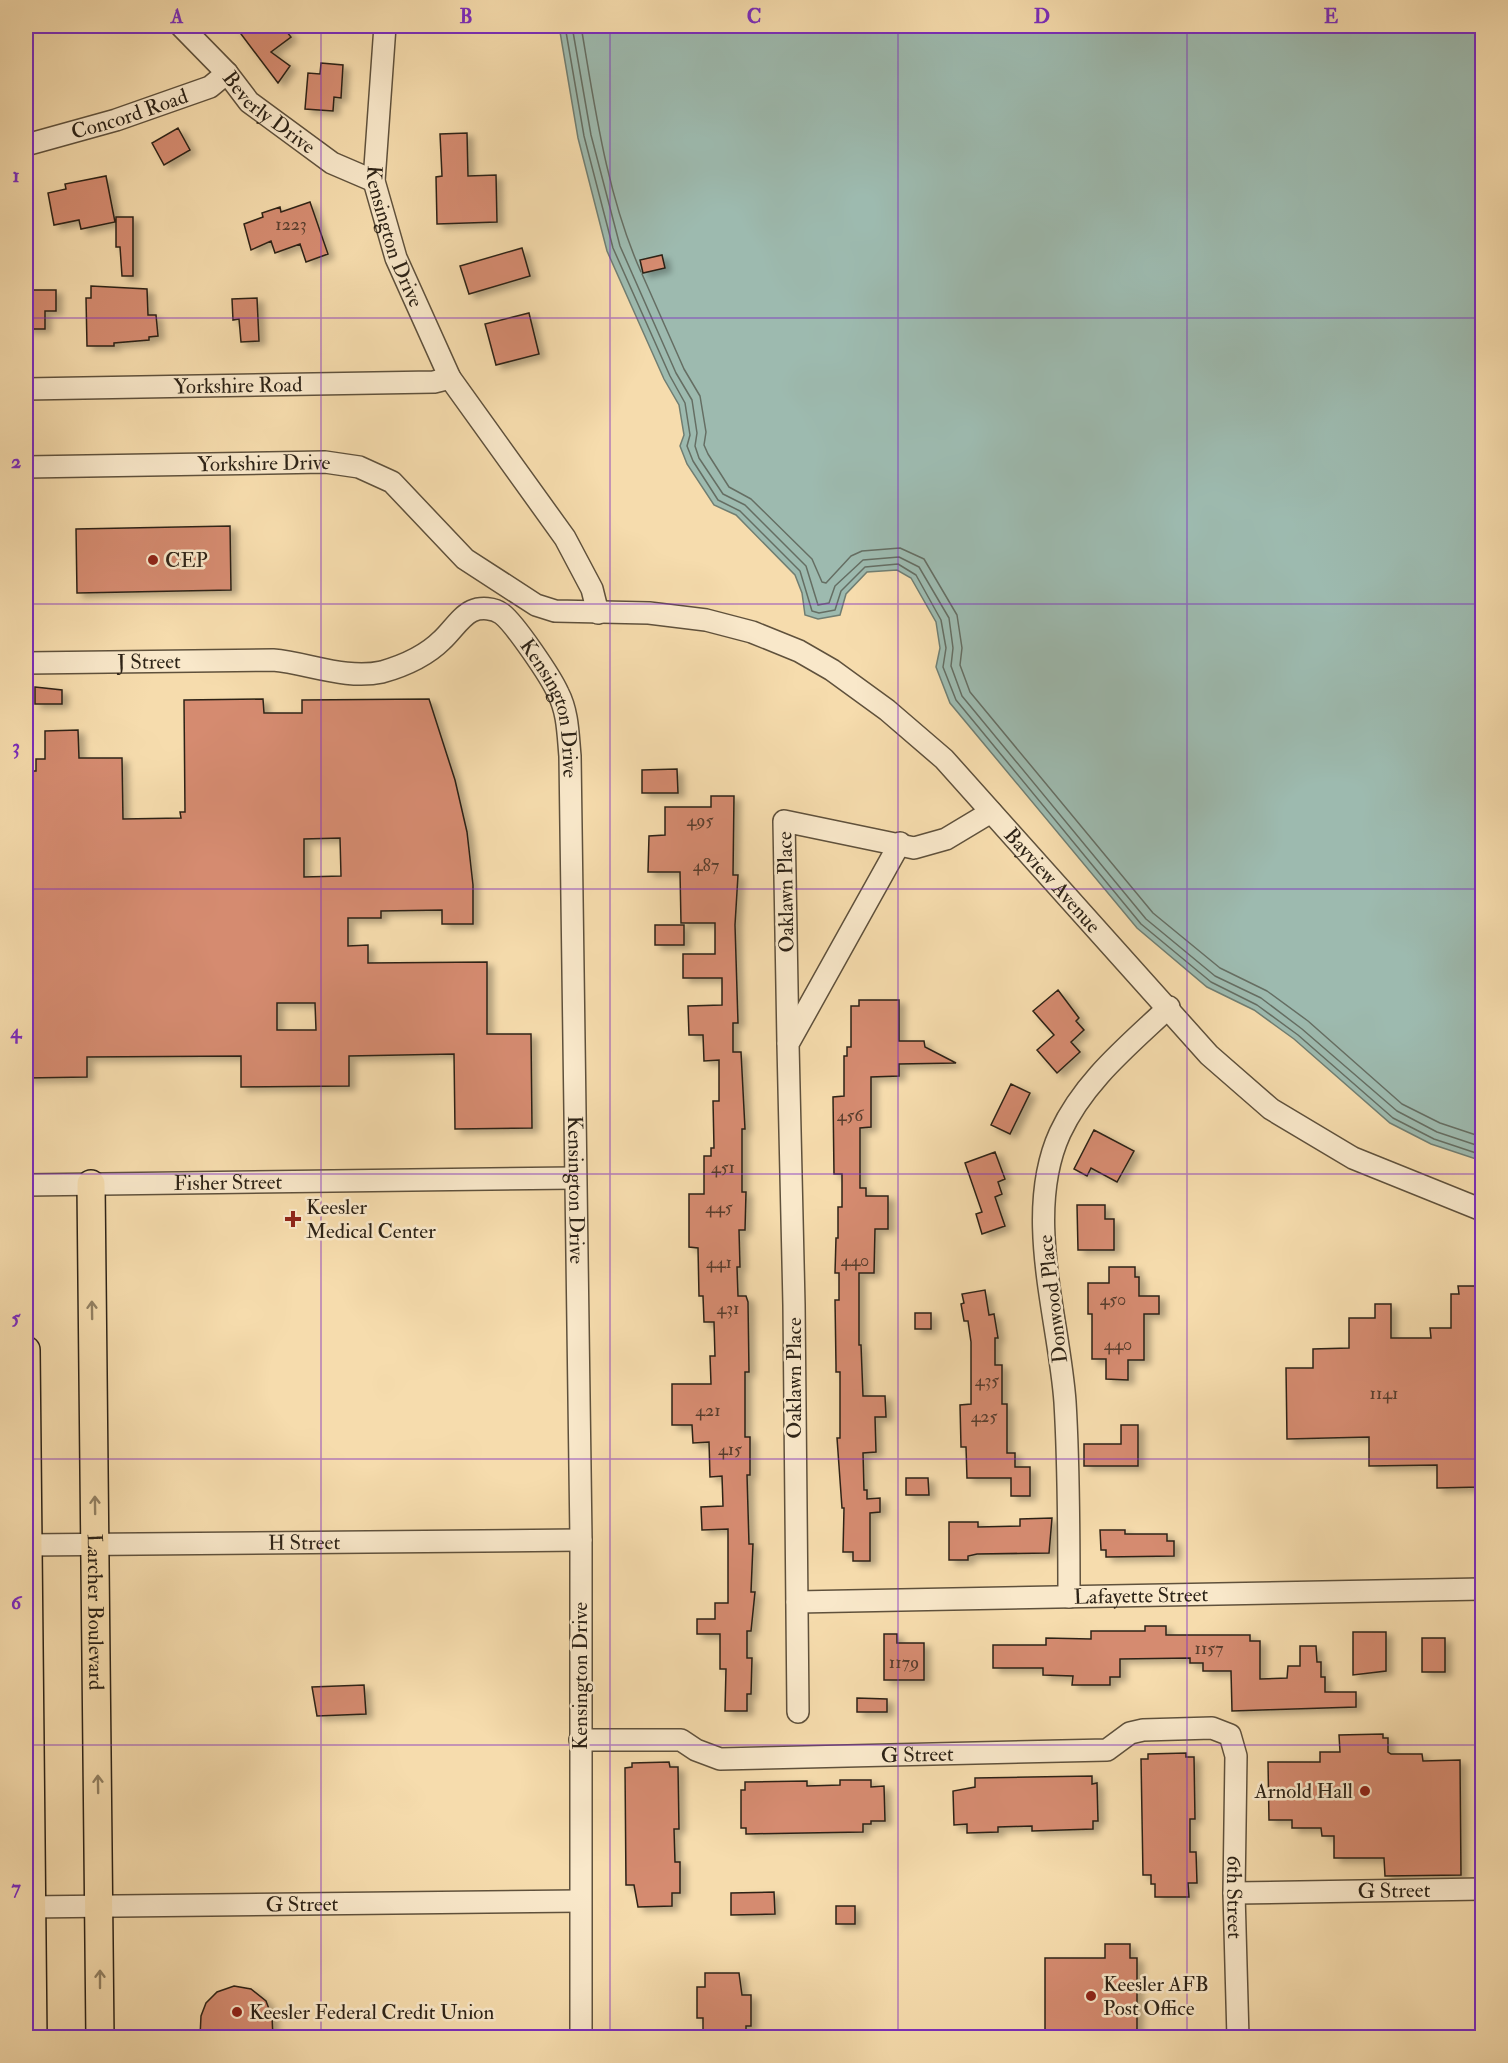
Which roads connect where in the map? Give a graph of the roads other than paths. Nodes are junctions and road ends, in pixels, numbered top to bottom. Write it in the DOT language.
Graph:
graph roads {
  1 [pos="181,26"];
  2 [pos="385,26"];
  3 [pos="227,73"];
  4 [pos="26,144"];
  5 [pos="374,181"];
  6 [pos="450,378"];
  7 [pos="26,389"];
  8 [pos="26,466"];
  9 [pos="569,612"];
  10 [pos="598,613"];
  11 [pos="273,660"];
  12 [pos="26,663"];
  13 [pos="991,812"];
  14 [pos="900,843"];
  15 [pos="1168,1007"];
  16 [pos="788,1044"];
  17 [pos="575,1178"];
  18 [pos="91,1184"];
  19 [pos="26,1185"];
  20 [pos="1482,1210"];
  21 [pos="26,1350"];
  22 [pos="581,1540"];
  23 [pos="27,1545"];
  24 [pos="95,1545"];
  25 [pos="1482,1589"];
  26 [pos="1069,1597"];
  27 [pos="797,1602"];
  28 [pos="798,1712"];
  29 [pos="580,1740"];
  30 [pos="1236,1756"];
  31 [pos="1482,1889"];
  32 [pos="1234,1893"];
  33 [pos="580,1901"];
  34 [pos="99,1906"];
  35 [pos="28,1907"];
  36 [pos="33,2037"];
  37 [pos="100,2037"];
  38 [pos="581,2037"];
  39 [pos="1238,2037"];
  1 -- 3 [label="street, Beverly Drive"];
  2 -- 5 [label="street, Kensington Drive"];
  3 -- 4 [label="street, Concord Road"];
  3 -- 5 [label="street, Beverly Drive"];
  5 -- 6 [label="street, Kensington Drive"];
  6 -- 7 [label="street, Yorkshire Road"];
  6 -- 10 [label="street, Kensington Drive"];
  8 -- 9 [label="street, Yorkshire Drive"];
  9 -- 10 [label="street, Bayview Avenue"];
  10 -- 13 [label="street, Bayview Avenue"];
  11 -- 12 [label="street, J Street"];
  11 -- 17 [label="street, Kensington Drive"];
  13 -- 14 [label="street, Oaklawn Place"];
  13 -- 15 [label="street, Bayview Avenue"];
  14 -- 16 [label="street"];
  14 -- 16 [label="street, Oaklawn Place"];
  15 -- 20 [label="street, Bayview Avenue"];
  15 -- 26 [label="street, Donwood Place"];
  16 -- 27 [label="street, Oaklawn Place"];
  17 -- 18 [label="street, Fisher Street"];
  17 -- 22 [label="street, Kensington Drive"];
  18 -- 19 [label="street, Fisher Street"];
  24 -- 18 [label="main road, Larcher Boulevard, one-way"];
  21 -- 23 [label="main road"];
  22 -- 24 [label="street, H Street"];
  22 -- 29 [label="street, Kensington Drive"];
  23 -- 24 [label="street, H Street"];
  23 -- 35 [label="main road"];
  34 -- 24 [label="main road, Larcher Boulevard, one-way"];
  25 -- 26 [label="street, Lafayette Street"];
  26 -- 27 [label="street, Lafayette Street"];
  27 -- 28 [label="street, Oaklawn Place"];
  29 -- 30 [label="street, G Street"];
  29 -- 33 [label="street, Kensington Drive"];
  30 -- 32 [label="street, 6th Street"];
  31 -- 32 [label="street, G Street"];
  32 -- 39 [label="street, 6th Street"];
  33 -- 34 [label="street, G Street"];
  33 -- 38 [label="street, Kensington Drive"];
  34 -- 35 [label="street, G Street"];
  37 -- 34 [label="main road, Larcher Boulevard, one-way"];
  35 -- 36 [label="main road"];
}
